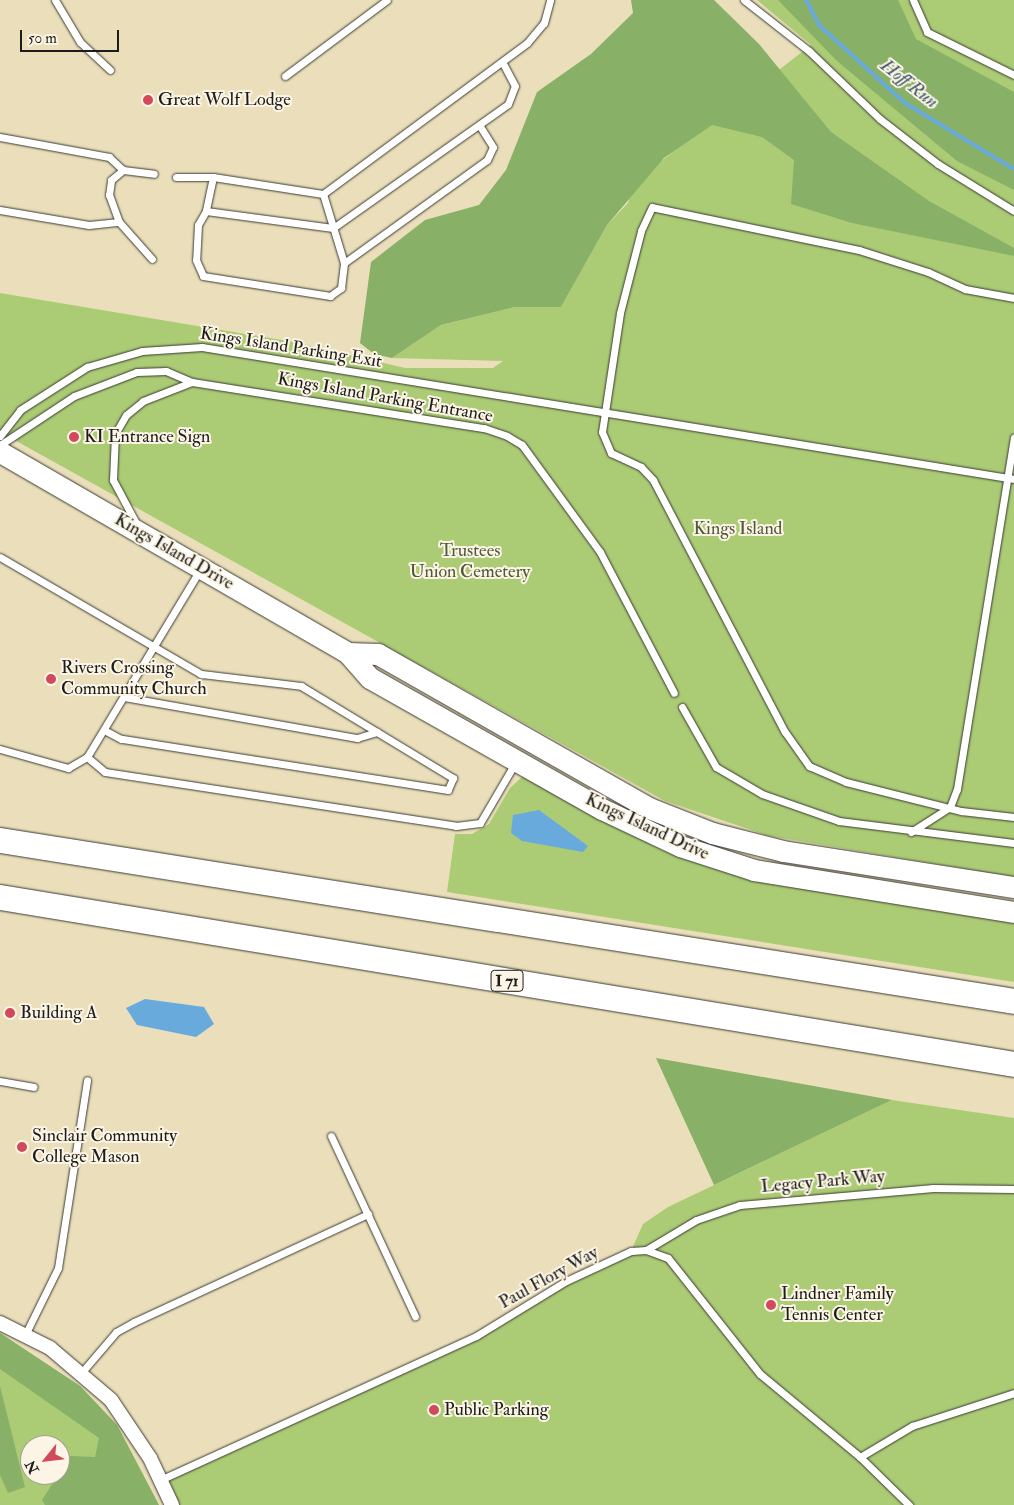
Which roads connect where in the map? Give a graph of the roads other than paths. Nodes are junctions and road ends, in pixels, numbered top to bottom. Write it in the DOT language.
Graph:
graph roads {
  1 [pos="55,0"];
  2 [pos="387,0"];
  3 [pos="550,0"];
  4 [pos="744,0"];
  5 [pos="913,0"];
  6 [pos="502,62"];
  7 [pos="110,70"];
  8 [pos="1014,75"];
  9 [pos="285,76"];
  10 [pos="480,126"];
  11 [pos="1,140"];
  12 [pos="123,170"];
  13 [pos="154,174"];
  14 [pos="176,177"];
  15 [pos="213,178"];
  16 [pos="323,194"];
  17 [pos="0,210"];
  18 [pos="206,211"];
  19 [pos="1014,211"];
  20 [pos="118,222"];
  21 [pos="333,228"];
  22 [pos="152,259"];
  23 [pos="344,263"];
  24 [pos="1014,298"];
  25 [pos="192,382"];
  26 [pos="603,414"];
  27 [pos="0,436"];
  28 [pos="1014,438"];
  29 [pos="0,445"];
  30 [pos="0,452"];
  31 [pos="1011,478"];
  32 [pos="142,534"];
  33 [pos="0,557"];
  34 [pos="201,567"];
  35 [pos="154,646"];
  36 [pos="348,652"];
  37 [pos="674,693"];
  38 [pos="124,697"];
  39 [pos="682,707"];
  40 [pos="104,730"];
  41 [pos="378,732"];
  42 [pos="0,749"];
  43 [pos="88,757"];
  44 [pos="516,762"];
  45 [pos="950,807"];
  46 [pos="1014,817"];
  47 [pos="911,832"];
  48 [pos="0,840"];
  49 [pos="1014,843"];
  50 [pos="1014,886"];
  51 [pos="0,896"];
  52 [pos="1014,912"];
  53 [pos="1014,1001"];
  54 [pos="1014,1064"];
  55 [pos="88,1080"];
  56 [pos="0,1081"];
  57 [pos="33,1087"];
  58 [pos="331,1136"];
  59 [pos="1014,1189"];
  60 [pos="368,1214"];
  61 [pos="646,1250"];
  62 [pos="416,1316"];
  63 [pos="0,1323"];
  64 [pos="26,1335"];
  65 [pos="82,1372"];
  66 [pos="1014,1393"];
  67 [pos="860,1457"];
  68 [pos="160,1480"];
  69 [pos="172,1505"];
  70 [pos="908,1505"];
  1 -- 7 [label="lane"];
  2 -- 9 [label="lane"];
  3 -- 6 [label="lane"];
  4 -- 19 [label="lane"];
  5 -- 8 [label="lane"];
  6 -- 10 [label="lane"];
  6 -- 16 [label="lane"];
  10 -- 21 [label="lane"];
  10 -- 23 [label="lane"];
  11 -- 12 [label="lane"];
  12 -- 13 [label="lane"];
  12 -- 20 [label="lane"];
  14 -- 15 [label="lane"];
  15 -- 16 [label="lane"];
  15 -- 18 [label="lane"];
  16 -- 21 [label="lane"];
  17 -- 20 [label="lane"];
  18 -- 21 [label="lane"];
  18 -- 23 [label="lane"];
  20 -- 22 [label="lane"];
  21 -- 23 [label="lane"];
  24 -- 26 [label="lane"];
  25 -- 29 [label="lane, Kings Island Parking Entrance"];
  25 -- 32 [label="lane"];
  25 -- 37 [label="lane, Kings Island Parking Entrance"];
  26 -- 27 [label="lane, Kings Island Parking Exit"];
  26 -- 31 [label="lane, Kings Island Parking Exit"];
  26 -- 45 [label="lane"];
  28 -- 31 [label="lane"];
  30 -- 32 [label="main road, Kings Island Drive"];
  31 -- 45 [label="lane"];
  32 -- 34 [label="main road, Kings Island Drive"];
  33 -- 35 [label="lane"];
  34 -- 35 [label="lane"];
  34 -- 36 [label="main road, Kings Island Drive"];
  35 -- 38 [label="lane"];
  35 -- 41 [label="lane"];
  36 -- 44 [label="main road, Kings Island Drive"];
  36 -- 50 [label="main road, Kings Island Drive"];
  38 -- 40 [label="lane"];
  38 -- 41 [label="lane"];
  39 -- 47 [label="lane"];
  40 -- 41 [label="lane"];
  40 -- 43 [label="lane"];
  42 -- 43 [label="lane"];
  43 -- 44 [label="lane"];
  44 -- 52 [label="main road, Kings Island Drive"];
  45 -- 46 [label="lane"];
  45 -- 47 [label="lane"];
  47 -- 49 [label="lane"];
  48 -- 53 [label="highway"];
  51 -- 54 [label="highway, I 71"];
  55 -- 64 [label="lane"];
  56 -- 57 [label="lane"];
  58 -- 60 [label="lane"];
  59 -- 61 [label="lane, Legacy Park Way"];
  60 -- 62 [label="lane"];
  60 -- 65 [label="lane"];
  61 -- 67 [label="lane"];
  61 -- 68 [label="lane, Paul Flory Way"];
  63 -- 64 [label="street"];
  64 -- 65 [label="street"];
  65 -- 68 [label="street"];
  66 -- 67 [label="lane"];
  67 -- 70 [label="lane"];
  68 -- 69 [label="street"];
}
